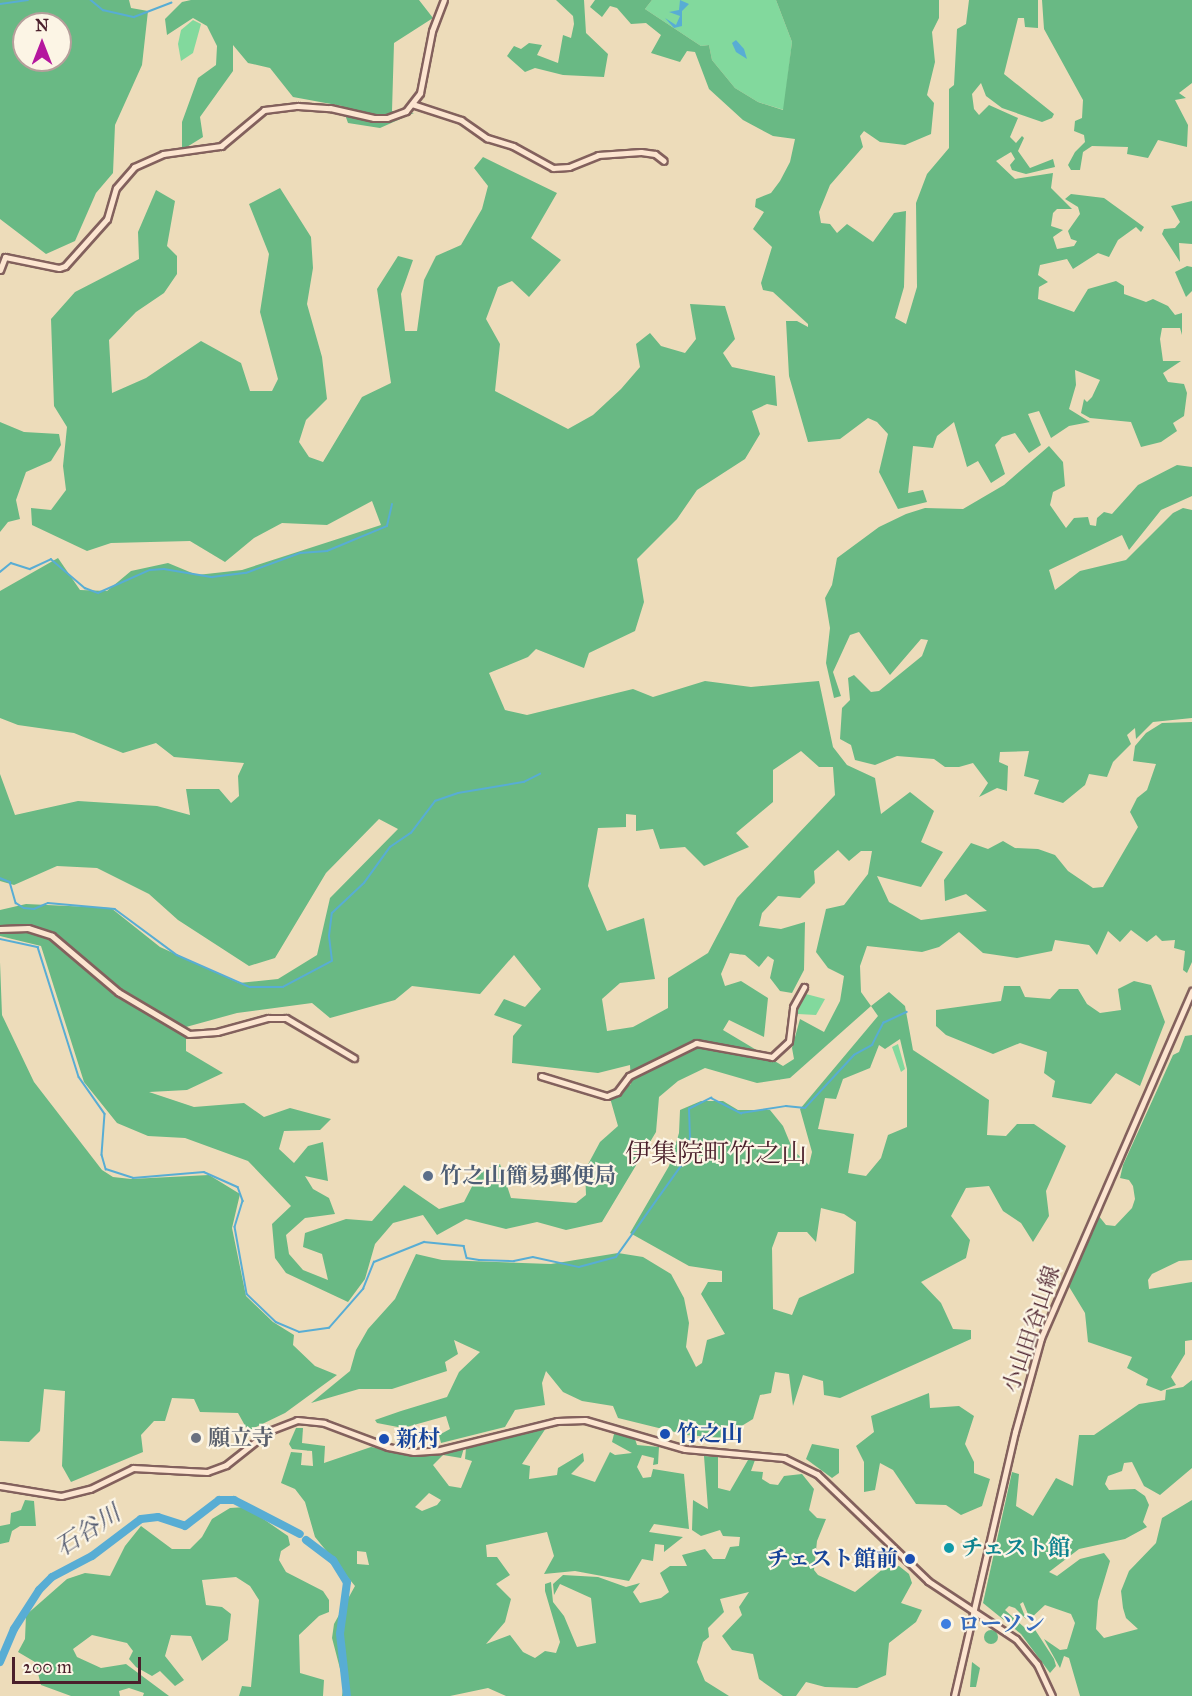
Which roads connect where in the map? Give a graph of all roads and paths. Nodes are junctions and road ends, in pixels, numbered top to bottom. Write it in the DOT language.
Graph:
graph roads {
  1 [pos="444,0"];
  2 [pos="412,104"];
  3 [pos="664,161"];
  4 [pos="0,270"];
  5 [pos="0,929"];
  6 [pos="804,987"];
  7 [pos="1192,990"];
  8 [pos="354,1058"];
  9 [pos="541,1076"];
  10 [pos="0,1486"];
  11 [pos="973,1609"];
  12 [pos="954,1696"];
  13 [pos="1052,1696"];
  1 -- 2 [label="main road"];
  2 -- 3 [label="main road"];
  2 -- 4 [label="main road"];
  5 -- 8 [label="main road"];
  6 -- 9 [label="main road"];
  7 -- 11 [label="main road, 小山田谷山線"];
  10 -- 11 [label="main road"];
  11 -- 12 [label="main road, 小山田谷山線"];
  11 -- 13 [label="main road"];
}
